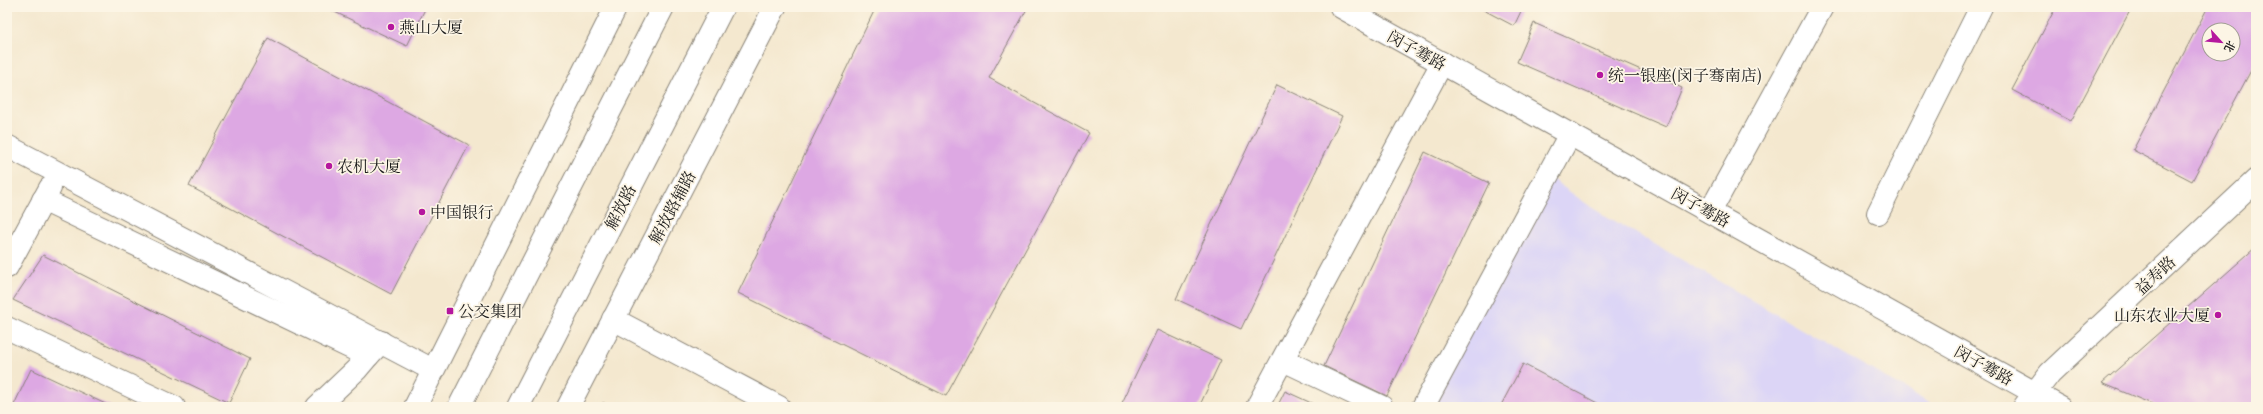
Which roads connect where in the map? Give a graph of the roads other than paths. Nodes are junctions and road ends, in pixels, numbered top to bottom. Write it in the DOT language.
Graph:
graph roads {
  1 [pos="616,7"];
  2 [pos="663,7"];
  3 [pos="722,7"];
  4 [pos="775,7"];
  5 [pos="1341,7"];
  6 [pos="1822,7"];
  7 [pos="1981,7"];
  8 [pos="1442,63"];
  9 [pos="1570,134"];
  10 [pos="7,146"];
  11 [pos="58,173"];
  12 [pos="2256,180"];
  13 [pos="43,200"];
  14 [pos="1710,212"];
  15 [pos="1878,214"];
  16 [pos="7,267"];
  17 [pos="614,319"];
  18 [pos="7,328"];
  19 [pos="375,349"];
  20 [pos="1283,360"];
  21 [pos="433,370"];
  22 [pos="2029,400"];
  23 [pos="174,407"];
  24 [pos="317,407"];
  25 [pos="414,407"];
  26 [pos="460,407"];
  27 [pos="518,407"];
  28 [pos="568,407"];
  29 [pos="779,407"];
  30 [pos="1258,407"];
  31 [pos="1382,407"];
  32 [pos="1423,407"];
  33 [pos="2060,407"];
  1 -- 21 [label="street"];
  2 -- 26 [label="street"];
  3 -- 27 [label="street, 解放路"];
  4 -- 17 [label="street, 解放路辅路"];
  5 -- 8 [label="street, 闵子骞路"];
  6 -- 14 [label="street"];
  7 -- 15 [label="street"];
  8 -- 9 [label="street, 闵子骞路"];
  8 -- 20 [label="street"];
  9 -- 14 [label="street, 闵子骞路"];
  9 -- 32 [label="street"];
  10 -- 11 [label="street"];
  11 -- 13 [label="street"];
  11 -- 19 [label="street"];
  12 -- 22 [label="street, 益寿路"];
  13 -- 16 [label="street"];
  13 -- 19 [label="street"];
  14 -- 22 [label="street, 闵子骞路"];
  17 -- 28 [label="street, 解放路辅路"];
  17 -- 29 [label="street"];
  18 -- 23 [label="street"];
  19 -- 21 [label="street"];
  19 -- 24 [label="street"];
  20 -- 30 [label="street"];
  20 -- 31 [label="street"];
  21 -- 25 [label="street"];
  22 -- 33 [label="street, 闵子骞路"];
}
